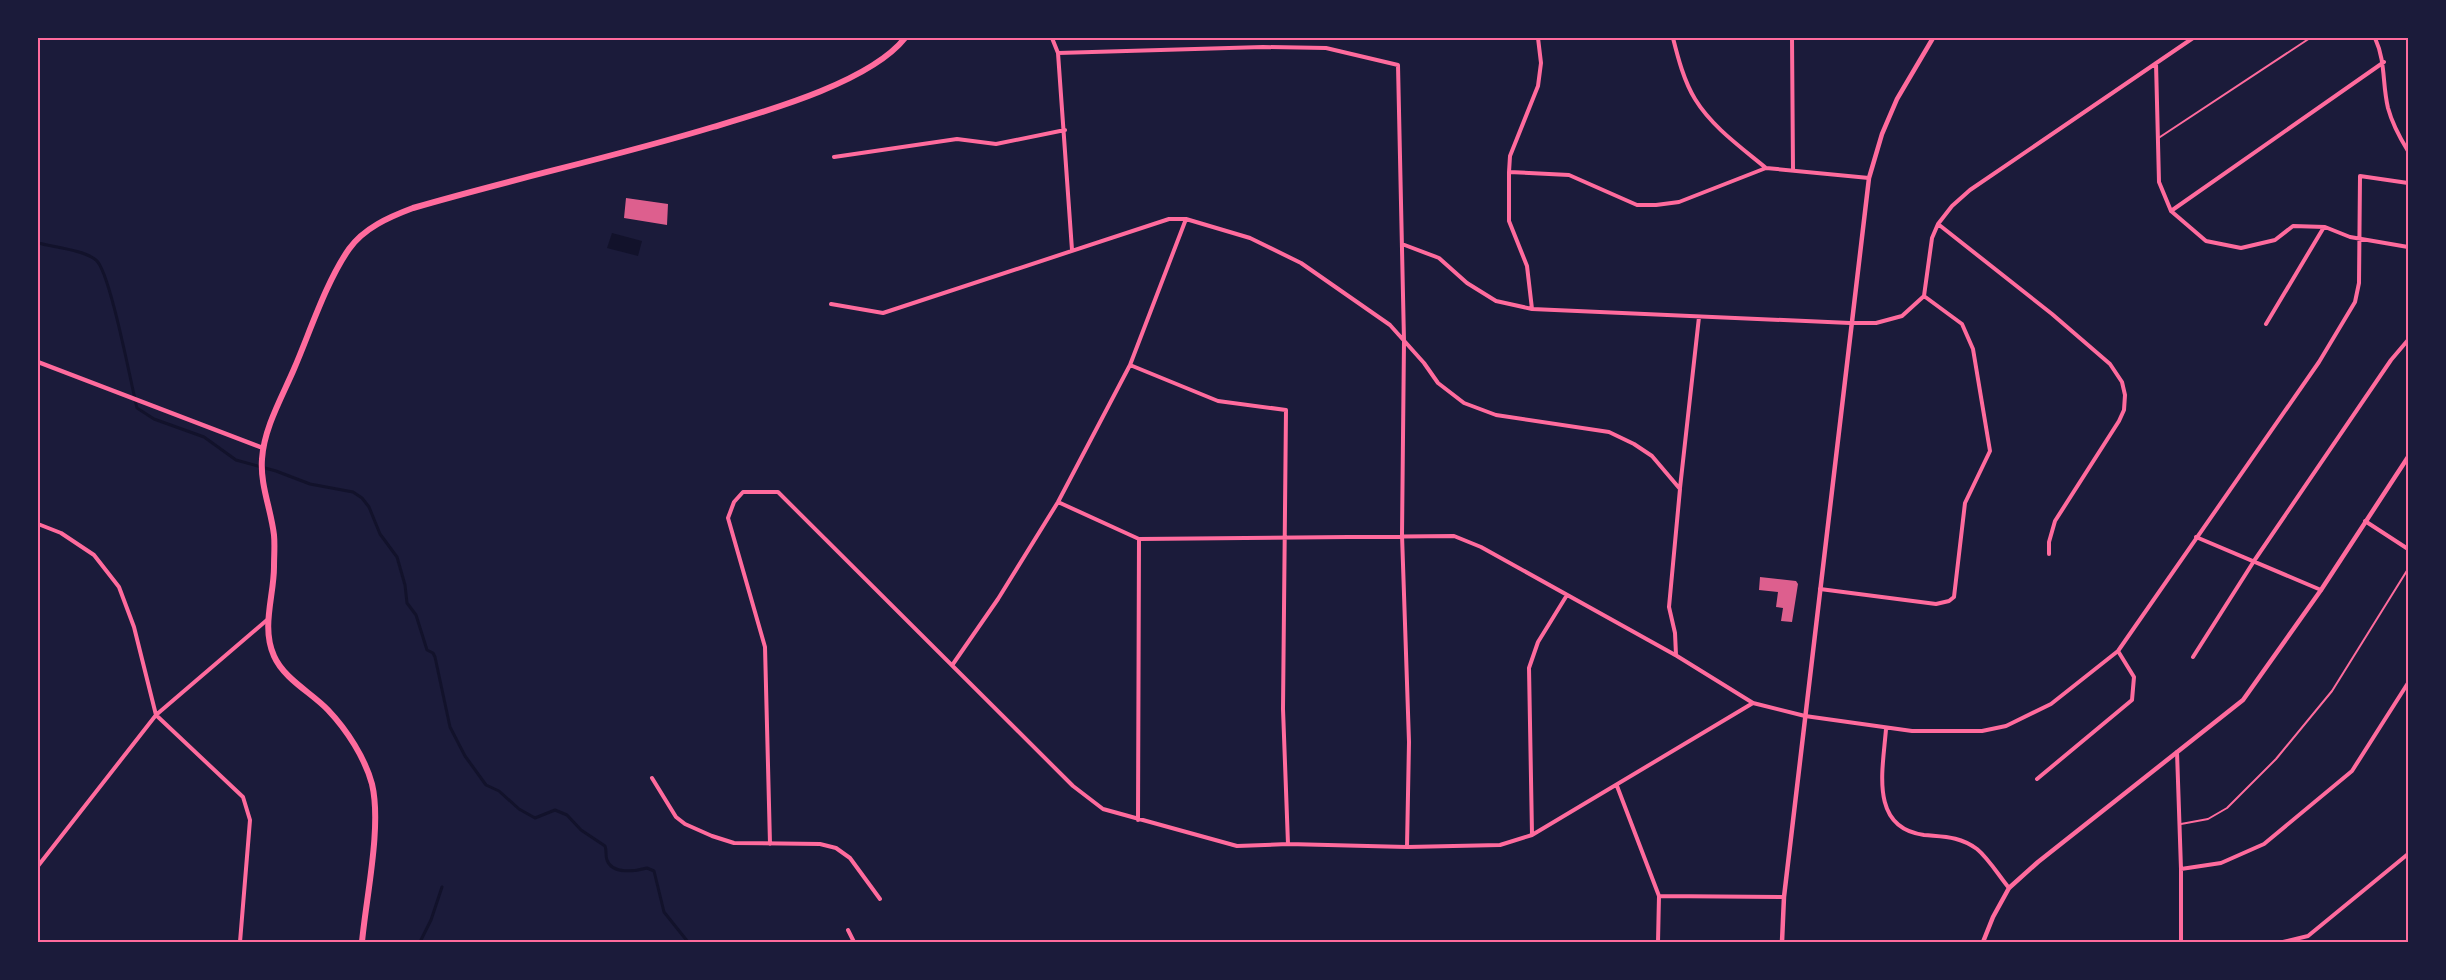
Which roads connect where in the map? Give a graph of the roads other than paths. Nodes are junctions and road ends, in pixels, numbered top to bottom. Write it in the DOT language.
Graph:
graph roads {
  1 [pos="905,38"];
  2 [pos="1052,38"];
  3 [pos="1538,38"];
  4 [pos="1672,38"];
  5 [pos="1792,38"];
  6 [pos="1934,38"];
  7 [pos="2193,38"];
  8 [pos="2310,38"];
  9 [pos="2375,38"];
  10 [pos="1058,53"];
  11 [pos="2156,62"];
  12 [pos="2384,62"];
  13 [pos="1065,130"];
  14 [pos="2157,140"];
  15 [pos="2409,151"];
  16 [pos="834,157"];
  17 [pos="1767,168"];
  18 [pos="1793,170"];
  19 [pos="1509,172"];
  20 [pos="1869,178"];
  21 [pos="2409,183"];
  22 [pos="2171,211"];
  23 [pos="1186,219"];
  24 [pos="1938,224"];
  25 [pos="2325,227"];
  26 [pos="2359,238"];
  27 [pos="1402,244"];
  28 [pos="2409,247"];
  29 [pos="1071,250"];
  30 [pos="1924,296"];
  31 [pos="831,304"];
  32 [pos="1532,309"];
  33 [pos="1700,317"];
  34 [pos="1850,323"];
  35 [pos="2266,324"];
  36 [pos="2409,340"];
  37 [pos="1404,341"];
  38 [pos="38,362"];
  39 [pos="1130,364"];
  40 [pos="263,448"];
  41 [pos="2409,457"];
  42 [pos="1680,489"];
  43 [pos="1058,502"];
  44 [pos="2364,521"];
  45 [pos="38,524"];
  46 [pos="1402,535"];
  47 [pos="1287,537"];
  48 [pos="2196,537"];
  49 [pos="1139,539"];
  50 [pos="2409,549"];
  51 [pos="2049,554"];
  52 [pos="2254,561"];
  53 [pos="2409,569"];
  54 [pos="1820,589"];
  55 [pos="2321,590"];
  56 [pos="1567,596"];
  57 [pos="268,620"];
  58 [pos="2118,651"];
  59 [pos="1677,656"];
  60 [pos="2193,657"];
  61 [pos="953,664"];
  62 [pos="2409,683"];
  63 [pos="1753,703"];
  64 [pos="156,715"];
  65 [pos="1805,716"];
  66 [pos="1886,729"];
  67 [pos="2177,752"];
  68 [pos="652,778"];
  69 [pos="2037,779"];
  70 [pos="1617,786"];
  71 [pos="1138,820"];
  72 [pos="2178,824"];
  73 [pos="1532,835"];
  74 [pos="770,843"];
  75 [pos="1288,844"];
  76 [pos="1407,847"];
  77 [pos="2409,854"];
  78 [pos="38,866"];
  79 [pos="2181,869"];
  80 [pos="2009,888"];
  81 [pos="1659,896"];
  82 [pos="1784,897"];
  83 [pos="880,899"];
  84 [pos="848,930"];
  85 [pos="240,942"];
  86 [pos="362,942"];
  87 [pos="854,942"];
  88 [pos="1658,942"];
  89 [pos="1782,942"];
  90 [pos="1983,942"];
  91 [pos="2181,942"];
  92 [pos="2283,942"];
  1 -- 40 [label="main road"];
  2 -- 10 [label="street"];
  3 -- 19 [label="street"];
  4 -- 17 [label="street"];
  5 -- 18 [label="street"];
  6 -- 20 [label="street"];
  7 -- 11 [label="street"];
  8 -- 14 [label="lane"];
  9 -- 12 [label="street"];
  10 -- 13 [label="street"];
  10 -- 27 [label="street"];
  11 -- 14 [label="street"];
  11 -- 24 [label="street"];
  12 -- 15 [label="street"];
  12 -- 22 [label="street"];
  13 -- 16 [label="street"];
  13 -- 29 [label="street"];
  14 -- 22 [label="street"];
  17 -- 18 [label="street"];
  17 -- 19 [label="street"];
  18 -- 20 [label="street"];
  19 -- 32 [label="street"];
  20 -- 34 [label="street"];
  21 -- 26 [label="street"];
  22 -- 25 [label="street"];
  23 -- 29 [label="street"];
  23 -- 37 [label="street"];
  23 -- 39 [label="street"];
  24 -- 30 [label="street"];
  24 -- 51 [label="street"];
  25 -- 26 [label="street"];
  25 -- 35 [label="street"];
  26 -- 28 [label="street"];
  26 -- 48 [label="street"];
  27 -- 32 [label="street"];
  27 -- 37 [label="street"];
  29 -- 31 [label="street"];
  30 -- 34 [label="street"];
  30 -- 54 [label="street"];
  32 -- 33 [label="street"];
  33 -- 34 [label="street"];
  33 -- 42 [label="street"];
  34 -- 54 [label="street"];
  36 -- 52 [label="street"];
  37 -- 42 [label="street"];
  37 -- 46 [label="street"];
  38 -- 40 [label="street"];
  39 -- 43 [label="street"];
  39 -- 47 [label="street"];
  40 -- 57 [label="main road"];
  41 -- 44 [label="street"];
  42 -- 59 [label="street"];
  43 -- 49 [label="street"];
  43 -- 61 [label="street"];
  44 -- 50 [label="street"];
  44 -- 55 [label="street"];
  45 -- 64 [label="street"];
  46 -- 47 [label="street"];
  46 -- 56 [label="street"];
  46 -- 76 [label="street"];
  47 -- 49 [label="street"];
  47 -- 75 [label="street"];
  48 -- 52 [label="street"];
  48 -- 58 [label="street"];
  49 -- 71 [label="street"];
  52 -- 55 [label="street"];
  52 -- 60 [label="street"];
  53 -- 72 [label="lane"];
  54 -- 65 [label="street"];
  55 -- 67 [label="street"];
  56 -- 59 [label="street"];
  56 -- 73 [label="street"];
  57 -- 64 [label="street"];
  57 -- 86 [label="main road"];
  58 -- 66 [label="street"];
  58 -- 69 [label="street"];
  59 -- 63 [label="street"];
  61 -- 71 [label="street"];
  61 -- 74 [label="street"];
  62 -- 79 [label="street"];
  63 -- 65 [label="street"];
  63 -- 70 [label="street"];
  64 -- 78 [label="street"];
  64 -- 85 [label="street"];
  65 -- 66 [label="street"];
  65 -- 82 [label="street"];
  66 -- 80 [label="street"];
  67 -- 72 [label="street"];
  67 -- 80 [label="street"];
  68 -- 74 [label="street"];
  70 -- 73 [label="street"];
  70 -- 81 [label="street"];
  71 -- 75 [label="street"];
  72 -- 79 [label="street"];
  73 -- 76 [label="street"];
  74 -- 83 [label="street"];
  75 -- 76 [label="street"];
  77 -- 92 [label="street"];
  79 -- 91 [label="street"];
  80 -- 90 [label="street"];
  81 -- 82 [label="street"];
  81 -- 88 [label="street"];
  82 -- 89 [label="street"];
  84 -- 87 [label="street"];
}
